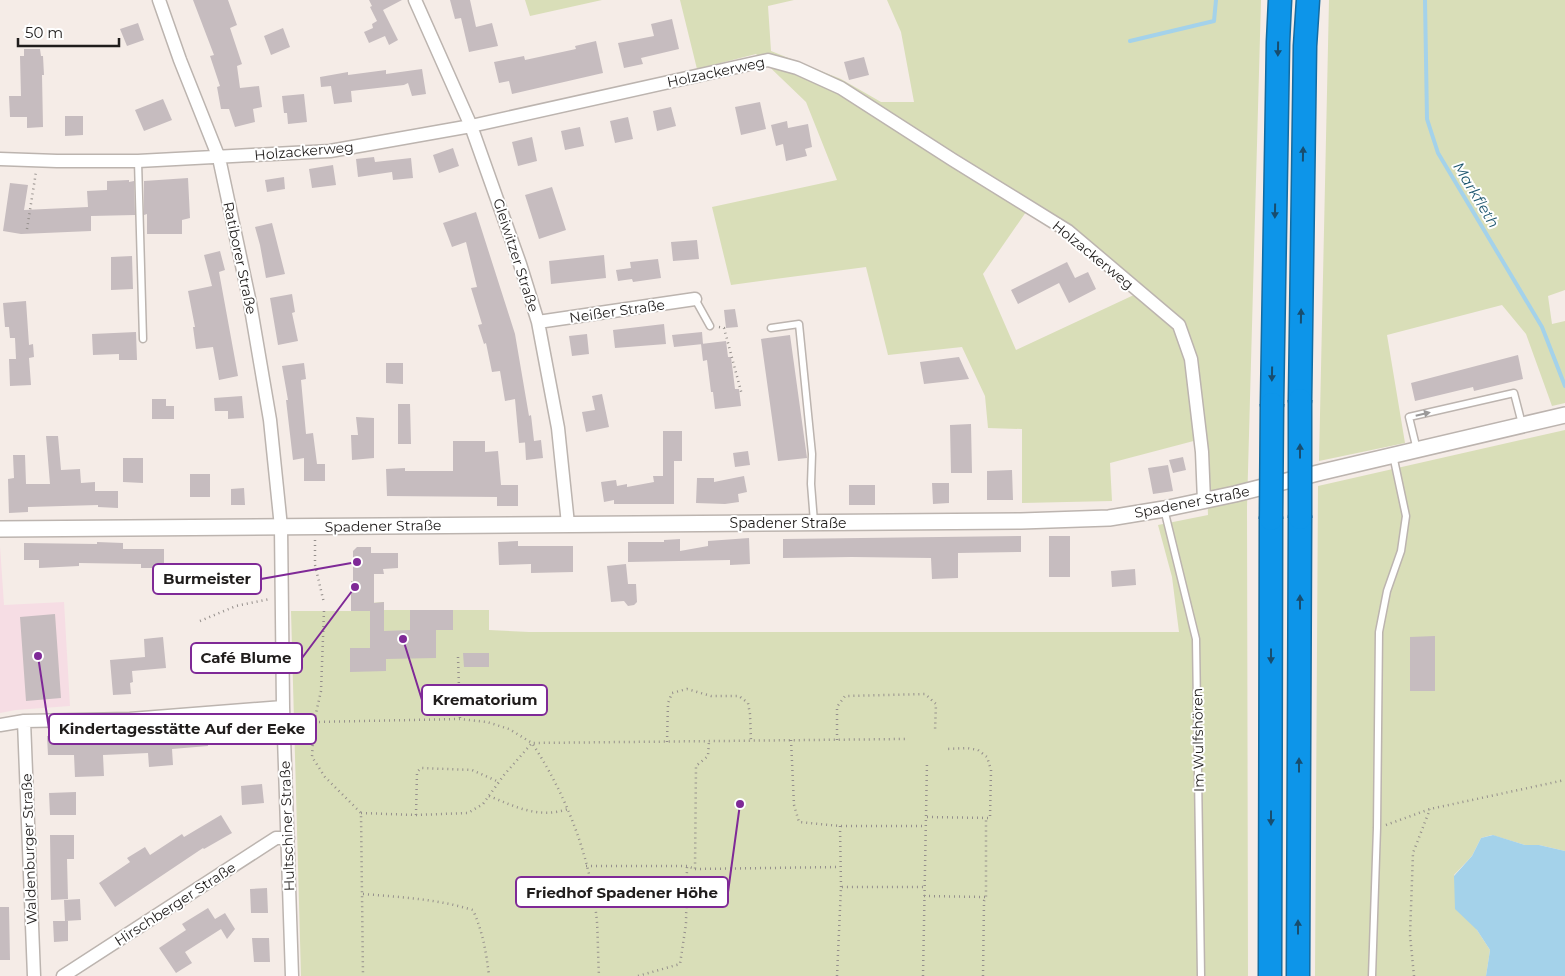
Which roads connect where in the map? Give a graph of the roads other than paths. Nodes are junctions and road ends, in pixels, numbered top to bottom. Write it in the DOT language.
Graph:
graph roads {
  1 [pos="159,0"];
  2 [pos="415,0"];
  3 [pos="1280,0"];
  4 [pos="1308,0"];
  5 [pos="472,126"];
  6 [pos="219,158"];
  7 [pos="0,159"];
  8 [pos="138,162"];
  9 [pos="695,299"];
  10 [pos="538,322"];
  11 [pos="710,326"];
  12 [pos="771,328"];
  13 [pos="143,339"];
  14 [pos="1565,415"];
  15 [pos="1522,425"];
  16 [pos="1417,450"];
  17 [pos="1393,455"];
  18 [pos="1204,501"];
  19 [pos="1164,508"];
  20 [pos="0,521"];
  21 [pos="814,522"];
  22 [pos="568,524"];
  23 [pos="281,527"];
  24 [pos="0,529"];
  25 [pos="283,707"];
  26 [pos="24,721"];
  27 [pos="0,725"];
  28 [pos="288,838"];
  29 [pos="34,976"];
  30 [pos="63,976"];
  31 [pos="292,976"];
  32 [pos="1202,976"];
  33 [pos="1270,976"];
  34 [pos="1298,976"];
  35 [pos="1372,976"];
  1 -- 6 [label="street, Ratiborer Straße"];
  2 -- 5 [label="street, Gleiwitzer Straße"];
  3 -- 33 [label="highway, one-way, bridge"];
  34 -- 4 [label="highway, one-way, bridge"];
  5 -- 6 [label="street, Holzackerweg"];
  5 -- 10 [label="street, Gleiwitzer Straße"];
  5 -- 18 [label="street, Holzackerweg"];
  6 -- 8 [label="street, Holzackerweg"];
  6 -- 23 [label="street, Ratiborer Straße"];
  7 -- 8 [label="street, Holzackerweg"];
  8 -- 13 [label="lane"];
  9 -- 10 [label="street, Neißer Straße"];
  9 -- 11 [label="lane"];
  10 -- 22 [label="street, Gleiwitzer Straße"];
  12 -- 21 [label="lane"];
  14 -- 15 [label="street, Spadener Straße"];
  15 -- 16 [label="street, Spadener Straße"];
  16 -- 15 [label="lane, one-way"];
  16 -- 17 [label="street, Spadener Straße"];
  17 -- 18 [label="street, Spadener Straße"];
  17 -- 35 [label="lane"];
  18 -- 19 [label="street, Spadener Straße"];
  19 -- 21 [label="street, Spadener Straße"];
  19 -- 32 [label="lane, Im Wulfshören"];
  20 -- 24 [label="street"];
  21 -- 22 [label="street, Spadener Straße"];
  22 -- 23 [label="street, Spadener Straße"];
  23 -- 24 [label="street, Spadener Straße"];
  23 -- 25 [label="street, Hultschiner Straße"];
  25 -- 26 [label="street"];
  25 -- 28 [label="street, Hultschiner Straße"];
  26 -- 27 [label="street"];
  26 -- 29 [label="street, Waldenburger Straße"];
  28 -- 30 [label="street, Hirschberger Straße"];
  28 -- 31 [label="street, Hultschiner Straße"];
}
